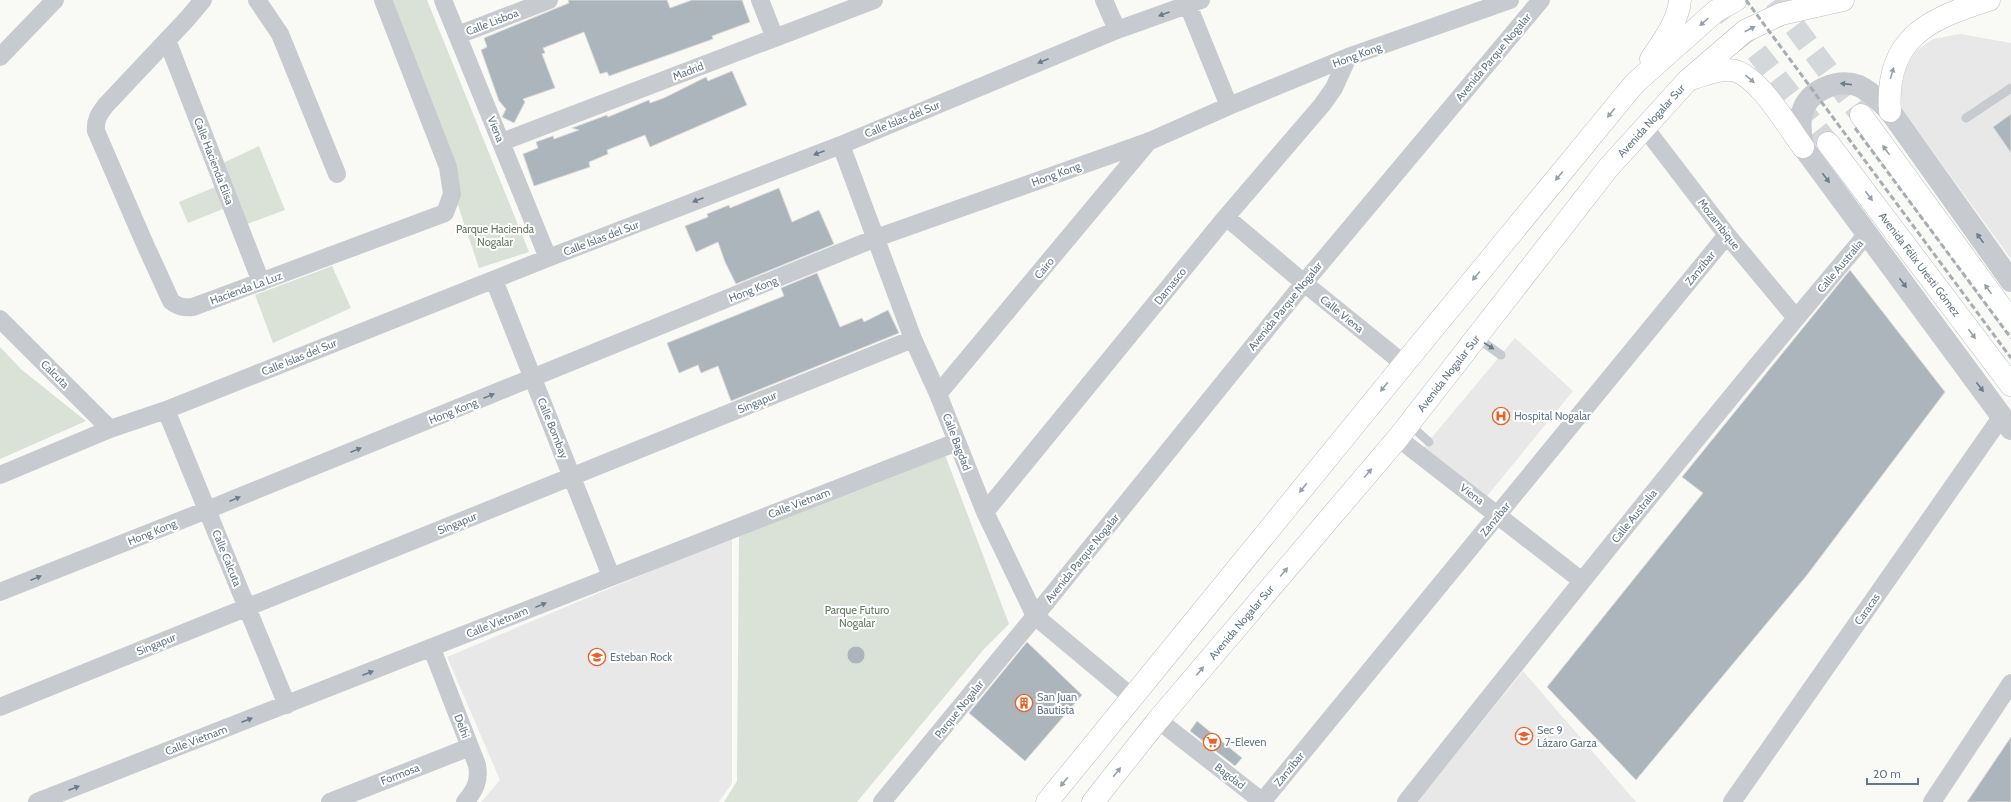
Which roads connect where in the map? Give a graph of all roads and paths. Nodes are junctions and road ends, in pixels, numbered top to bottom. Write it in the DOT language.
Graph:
graph roads {
  1 [pos="55,0"];
  2 [pos="203,0"];
  3 [pos="257,0"];
  4 [pos="383,0"];
  5 [pos="443,0"];
  6 [pos="549,0"];
  7 [pos="760,0"];
  8 [pos="874,0"];
  9 [pos="1104,0"];
  10 [pos="1510,0"];
  11 [pos="1541,0"];
  12 [pos="1680,0"];
  13 [pos="1736,0"];
  14 [pos="1843,0"];
  15 [pos="1989,0"];
  16 [pos="1194,2"];
  17 [pos="1117,30"];
  18 [pos="458,35"];
  19 [pos="775,38"];
  20 [pos="167,40"];
  21 [pos="0,57"];
  22 [pos="1348,57"];
  23 [pos="1688,80"];
  24 [pos="1635,83"];
  25 [pos="2011,88"];
  26 [pos="1229,106"];
  27 [pos="1890,111"];
  28 [pos="1861,116"];
  29 [pos="1966,118"];
  30 [pos="1644,128"];
  31 [pos="1150,141"];
  32 [pos="502,142"];
  33 [pos="1828,143"];
  34 [pos="841,145"];
  35 [pos="1803,147"];
  36 [pos="337,174"];
  37 [pos="1226,217"];
  38 [pos="1727,234"];
  39 [pos="1867,234"];
  40 [pos="876,238"];
  41 [pos="548,258"];
  42 [pos="494,280"];
  43 [pos="2011,281"];
  44 [pos="261,282"];
  45 [pos="1304,283"];
  46 [pos="1796,318"];
  47 [pos="0,319"];
  48 [pos="2011,320"];
  49 [pos="1476,337"];
  50 [pos="913,339"];
  51 [pos="1502,355"];
  52 [pos="1404,364"];
  53 [pos="533,378"];
  54 [pos="2011,385"];
  55 [pos="938,394"];
  56 [pos="166,410"];
  57 [pos="2006,422"];
  58 [pos="110,429"];
  59 [pos="1403,431"];
  60 [pos="957,442"];
  61 [pos="1429,442"];
  62 [pos="0,475"];
  63 [pos="572,476"];
  64 [pos="207,510"];
  65 [pos="985,512"];
  66 [pos="1498,514"];
  67 [pos="611,576"];
  68 [pos="1582,581"];
  69 [pos="0,592"];
  70 [pos="247,607"];
  71 [pos="1035,616"];
  72 [pos="432,649"];
  73 [pos="2011,683"];
  74 [pos="1133,698"];
  75 [pos="287,705"];
  76 [pos="0,707"];
  77 [pos="1158,720"];
  78 [pos="470,747"];
  79 [pos="37,802"];
  80 [pos="330,802"];
  81 [pos="465,802"];
  82 [pos="882,802"];
  83 [pos="1047,802"];
  84 [pos="1093,802"];
  85 [pos="1263,802"];
  86 [pos="1406,802"];
  87 [pos="1732,802"];
  88 [pos="1932,802"];
  1 -- 21 [label="street"];
  2 -- 20 [label="street, Hacienda La Luz"];
  3 -- 36 [label="street"];
  4 -- 44 [label="street, Hacienda La Luz"];
  5 -- 18 [label="street, Viena"];
  6 -- 18 [label="street, Calle Lisboa"];
  7 -- 19 [label="street"];
  8 -- 19 [label="street, Madrid"];
  9 -- 17 [label="street"];
  10 -- 22 [label="street, Hong Kong"];
  11 -- 45 [label="street, Avenida Parque Nogalar"];
  12 -- 24 [label="main road"];
  13 -- 24 [label="main road, one-way"];
  23 -- 14 [label="main road, Avenida Nogalar Sur, one-way"];
  27 -- 15 [label="main road, one-way"];
  16 -- 17 [label="street, Calle Islas del Sur, one-way"];
  16 -- 26 [label="street"];
  17 -- 34 [label="street, Calle Islas del Sur, one-way"];
  18 -- 32 [label="street, Viena"];
  19 -- 32 [label="street, Madrid"];
  20 -- 44 [label="street, Calle Hacienda Elisa"];
  20 -- 44 [label="street, Hacienda La Luz"];
  22 -- 26 [label="street, Hong Kong"];
  22 -- 37 [label="street, Damasco"];
  23 -- 30 [label="main road, Avenida Nogalar Sur"];
  23 -- 35 [label="main road, one-way"];
  24 -- 52 [label="main road, one-way"];
  25 -- 29 [label="lane"];
  26 -- 31 [label="street, Hong Kong"];
  27 -- 35 [label="street, one-way"];
  43 -- 27 [label="street, one-way"];
  48 -- 28 [label="main road, one-way"];
  30 -- 38 [label="street, Mozambique"];
  30 -- 49 [label="main road, Avenida Nogalar Sur"];
  31 -- 40 [label="street, Hong Kong"];
  31 -- 55 [label="street, Cairo"];
  32 -- 41 [label="street, Viena"];
  33 -- 54 [label="main road, Avenida Félix Uresti Gómez, one-way"];
  34 -- 40 [label="street, Calle Bagdad"];
  34 -- 41 [label="street, Calle Islas del Sur, one-way"];
  35 -- 39 [label="street, one-way"];
  37 -- 45 [label="street, Calle Viena"];
  37 -- 65 [label="street, Damasco"];
  38 -- 46 [label="street, Mozambique"];
  38 -- 66 [label="street, Zanzíbar"];
  39 -- 46 [label="street, Calle Australia"];
  39 -- 57 [label="street, one-way"];
  40 -- 50 [label="street, Calle Bagdad"];
  40 -- 53 [label="street, Hong Kong"];
  41 -- 42 [label="street, Calle Islas del Sur"];
  42 -- 53 [label="street, Calle Bombay"];
  42 -- 56 [label="street, Calle Islas del Sur"];
  45 -- 52 [label="street, Calle Viena"];
  45 -- 71 [label="street, Avenida Parque Nogalar"];
  46 -- 68 [label="street, Calle Australia"];
  47 -- 58 [label="street, Calcuta"];
  49 -- 51 [label="lane, one-way"];
  49 -- 59 [label="main road, Avenida Nogalar Sur"];
  50 -- 55 [label="street, Calle Bagdad"];
  50 -- 63 [label="street, Singapur"];
  52 -- 74 [label="main road, one-way"];
  53 -- 63 [label="street, Calle Bombay"];
  64 -- 53 [label="street, Hong Kong, one-way"];
  55 -- 60 [label="street, Calle Bagdad"];
  56 -- 58 [label="street, Calle Islas del Sur"];
  56 -- 64 [label="street, Calle Calcuta"];
  57 -- 87 [label="street, Caracas"];
  58 -- 62 [label="street, Calle Islas del Sur"];
  59 -- 61 [label="lane"];
  59 -- 66 [label="street, Viena"];
  77 -- 59 [label="main road, Avenida Nogalar Sur, one-way"];
  60 -- 65 [label="street, Calle Bagdad"];
  60 -- 67 [label="street, Calle Vietnam"];
  63 -- 67 [label="street, Calle Bombay"];
  63 -- 70 [label="street, Singapur"];
  69 -- 64 [label="street, Hong Kong, one-way"];
  64 -- 70 [label="street, Calle Calcuta"];
  65 -- 71 [label="street, Calle Bagdad"];
  66 -- 68 [label="street, Viena"];
  66 -- 85 [label="street, Zanzíbar"];
  72 -- 67 [label="street, Calle Vietnam, one-way"];
  68 -- 86 [label="street, Calle Australia"];
  70 -- 75 [label="street, Calle Calcuta"];
  70 -- 76 [label="street, Singapur"];
  71 -- 74 [label="street, Calle Bagdad"];
  71 -- 82 [label="street, Parque Nogalar"];
  75 -- 72 [label="street, Calle Vietnam, one-way"];
  72 -- 78 [label="street, Delhi"];
  73 -- 88 [label="street"];
  74 -- 83 [label="main road, one-way"];
  79 -- 75 [label="street, Calle Vietnam, one-way"];
  84 -- 77 [label="main road, Avenida Nogalar Sur, one-way"];
  77 -- 85 [label="street, Bagdad"];
  78 -- 80 [label="street, Formosa"];
  78 -- 81 [label="street, Delhi"];
}
